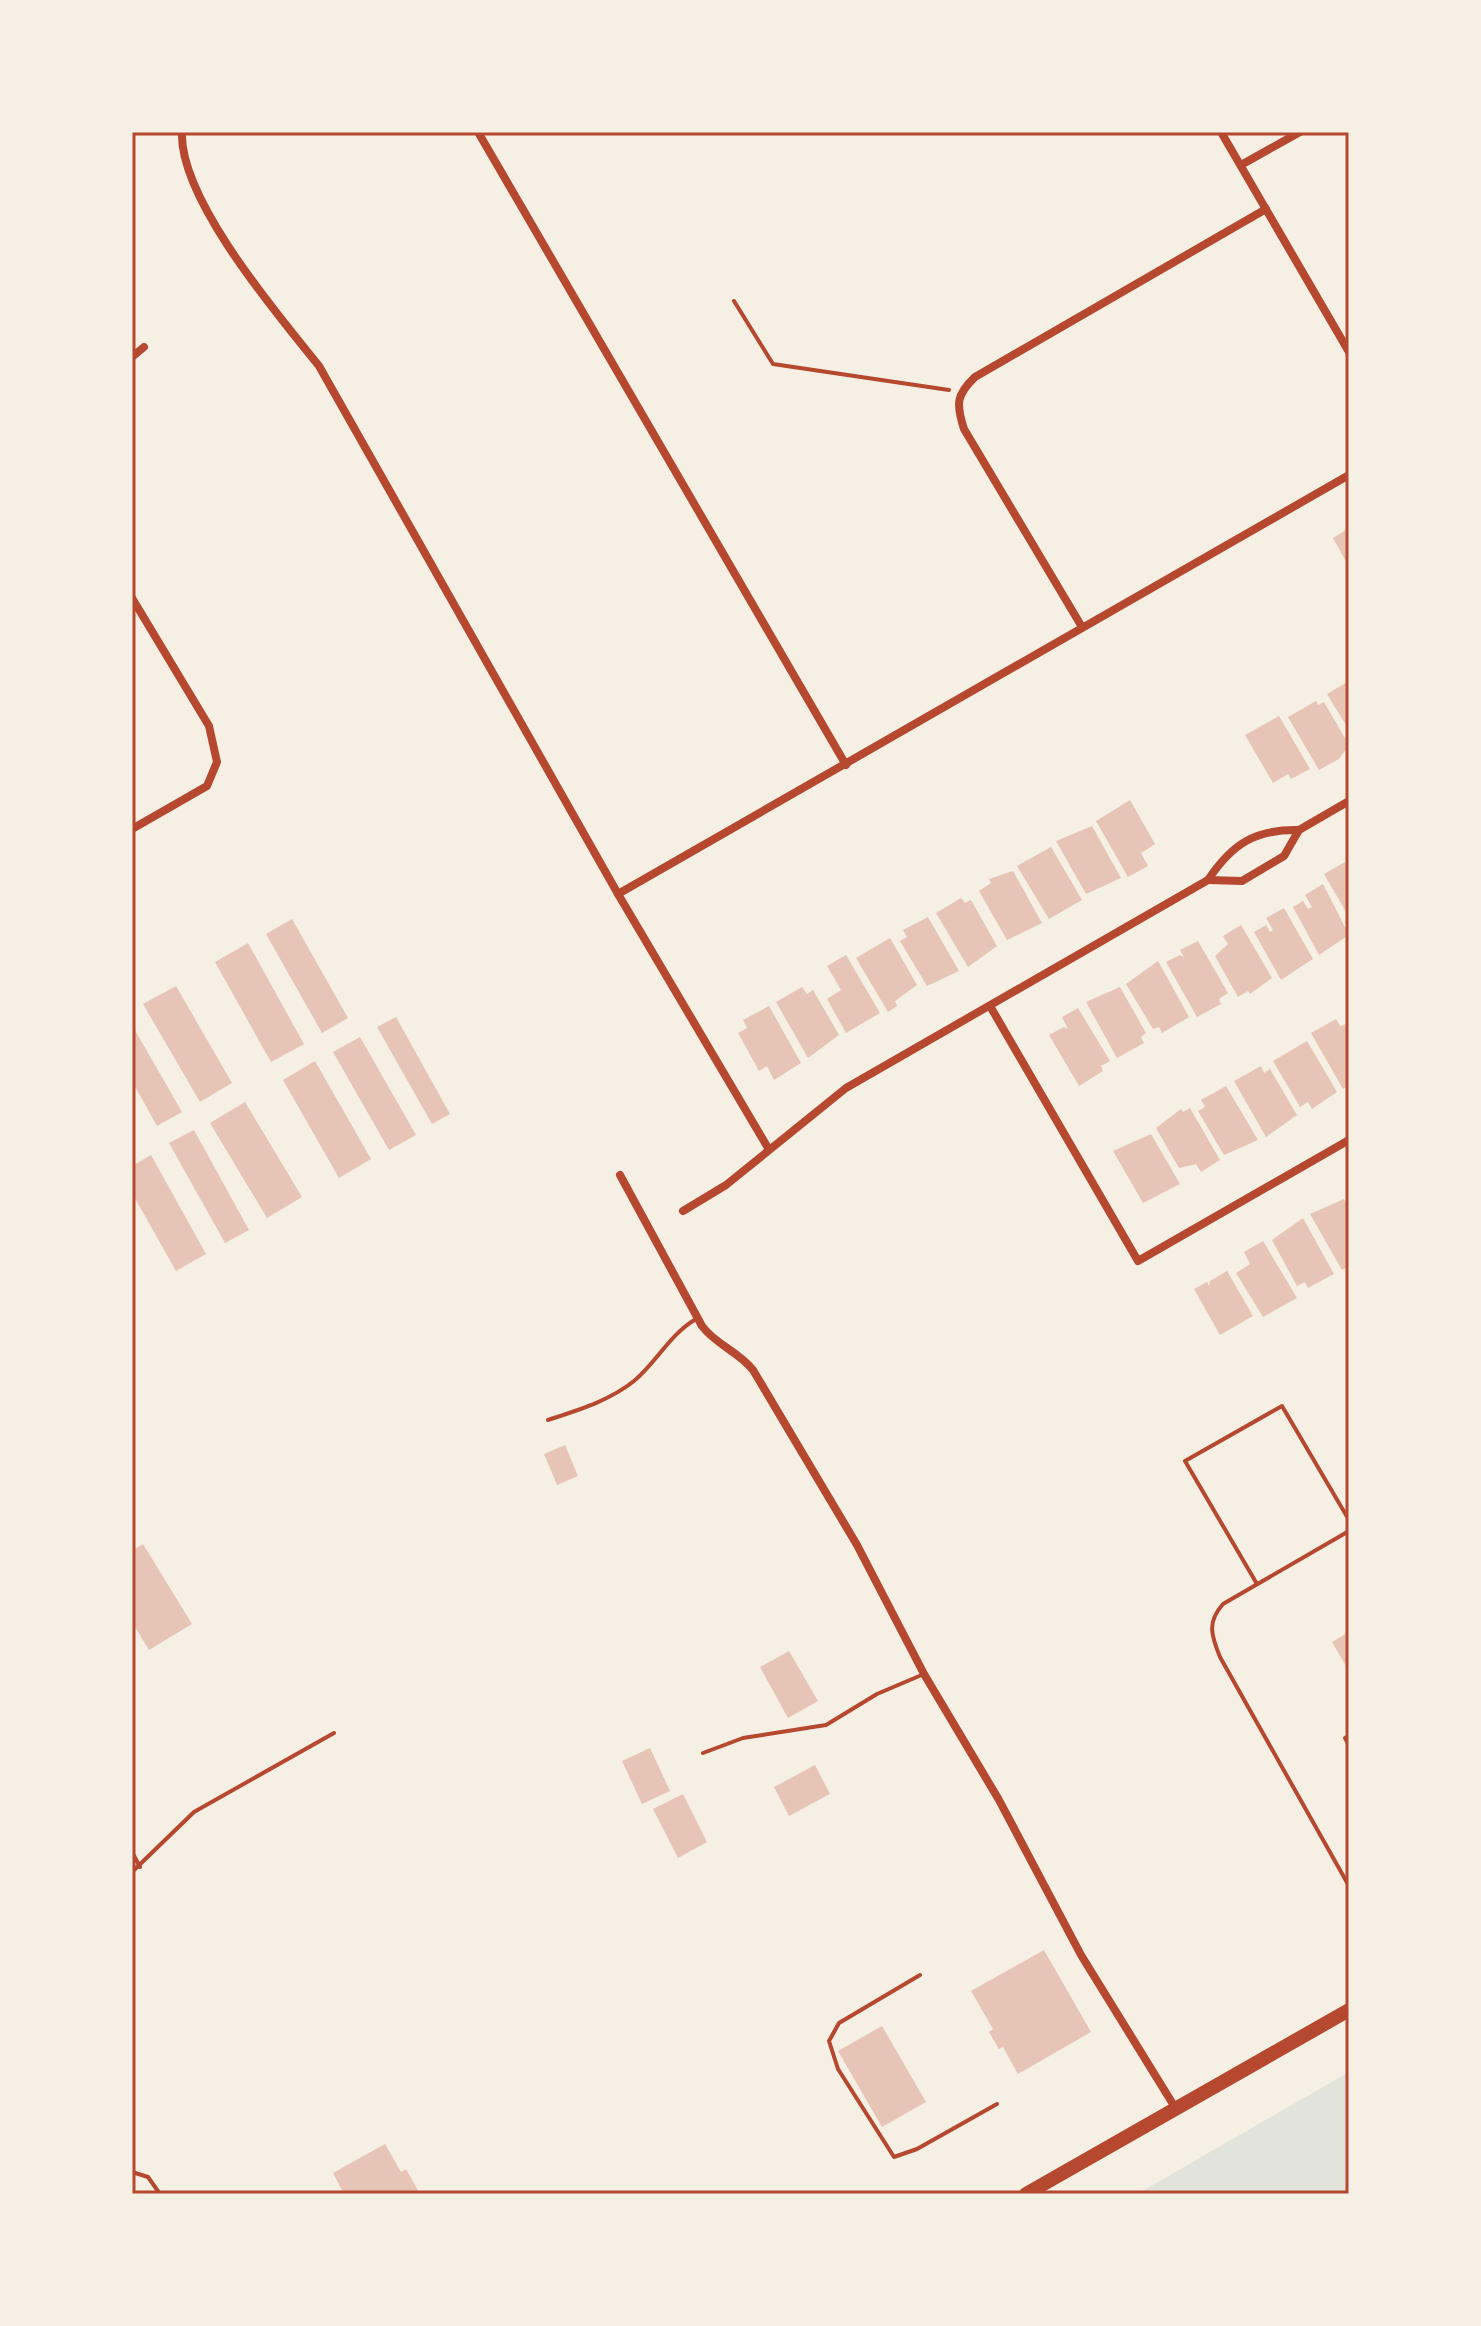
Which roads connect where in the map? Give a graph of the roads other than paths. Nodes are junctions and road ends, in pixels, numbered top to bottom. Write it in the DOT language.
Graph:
graph roads {
  1 [pos="182,132"];
  2 [pos="478,132"];
  3 [pos="1221,132"];
  4 [pos="1300,132"];
  5 [pos="1241,165"];
  6 [pos="1266,209"];
  7 [pos="144,347"];
  8 [pos="1349,352"];
  9 [pos="132,357"];
  10 [pos="1349,475"];
  11 [pos="132,598"];
  12 [pos="1082,627"];
  13 [pos="846,765"];
  14 [pos="1349,801"];
  15 [pos="132,829"];
  16 [pos="1299,830"];
  17 [pos="1208,880"];
  18 [pos="618,894"];
  19 [pos="990,1006"];
  20 [pos="1349,1140"];
  21 [pos="768,1148"];
  22 [pos="620,1175"];
  23 [pos="683,1211"];
  24 [pos="698,1317"];
  25 [pos="548,1420"];
  26 [pos="1349,1520"];
  27 [pos="1349,1531"];
  28 [pos="1257,1584"];
  29 [pos="924,1674"];
  30 [pos="334,1733"];
  31 [pos="1349,1736"];
  32 [pos="1349,1745"];
  33 [pos="703,1753"];
  34 [pos="132,1852"];
  35 [pos="140,1867"];
  36 [pos="132,1872"];
  37 [pos="1349,1886"];
  38 [pos="920,1975"];
  39 [pos="1349,2010"];
  40 [pos="997,2104"];
  41 [pos="1176,2109"];
  42 [pos="132,2172"];
  43 [pos="160,2194"];
  44 [pos="1026,2194"];
  1 -- 18 [label="street"];
  2 -- 13 [label="street"];
  3 -- 5 [label="street"];
  4 -- 5 [label="street"];
  5 -- 6 [label="street"];
  6 -- 8 [label="street"];
  6 -- 12 [label="street"];
  7 -- 9 [label="street"];
  10 -- 12 [label="street"];
  11 -- 15 [label="street"];
  12 -- 13 [label="street"];
  13 -- 18 [label="street"];
  14 -- 16 [label="street"];
  16 -- 17 [label="street"];
  16 -- 17 [label="street"];
  17 -- 19 [label="street"];
  18 -- 21 [label="street"];
  19 -- 20 [label="street"];
  19 -- 21 [label="street"];
  21 -- 23 [label="street"];
  22 -- 24 [label="street"];
  24 -- 25 [label="lane"];
  24 -- 29 [label="street"];
  26 -- 28 [label="lane"];
  27 -- 28 [label="lane"];
  28 -- 37 [label="lane"];
  29 -- 33 [label="lane"];
  29 -- 41 [label="street"];
  30 -- 35 [label="lane"];
  31 -- 32 [label="lane"];
  34 -- 35 [label="lane"];
  35 -- 36 [label="lane"];
  38 -- 40 [label="lane"];
  39 -- 41 [label="main road"];
  41 -- 44 [label="main road"];
  42 -- 43 [label="lane"];
}
